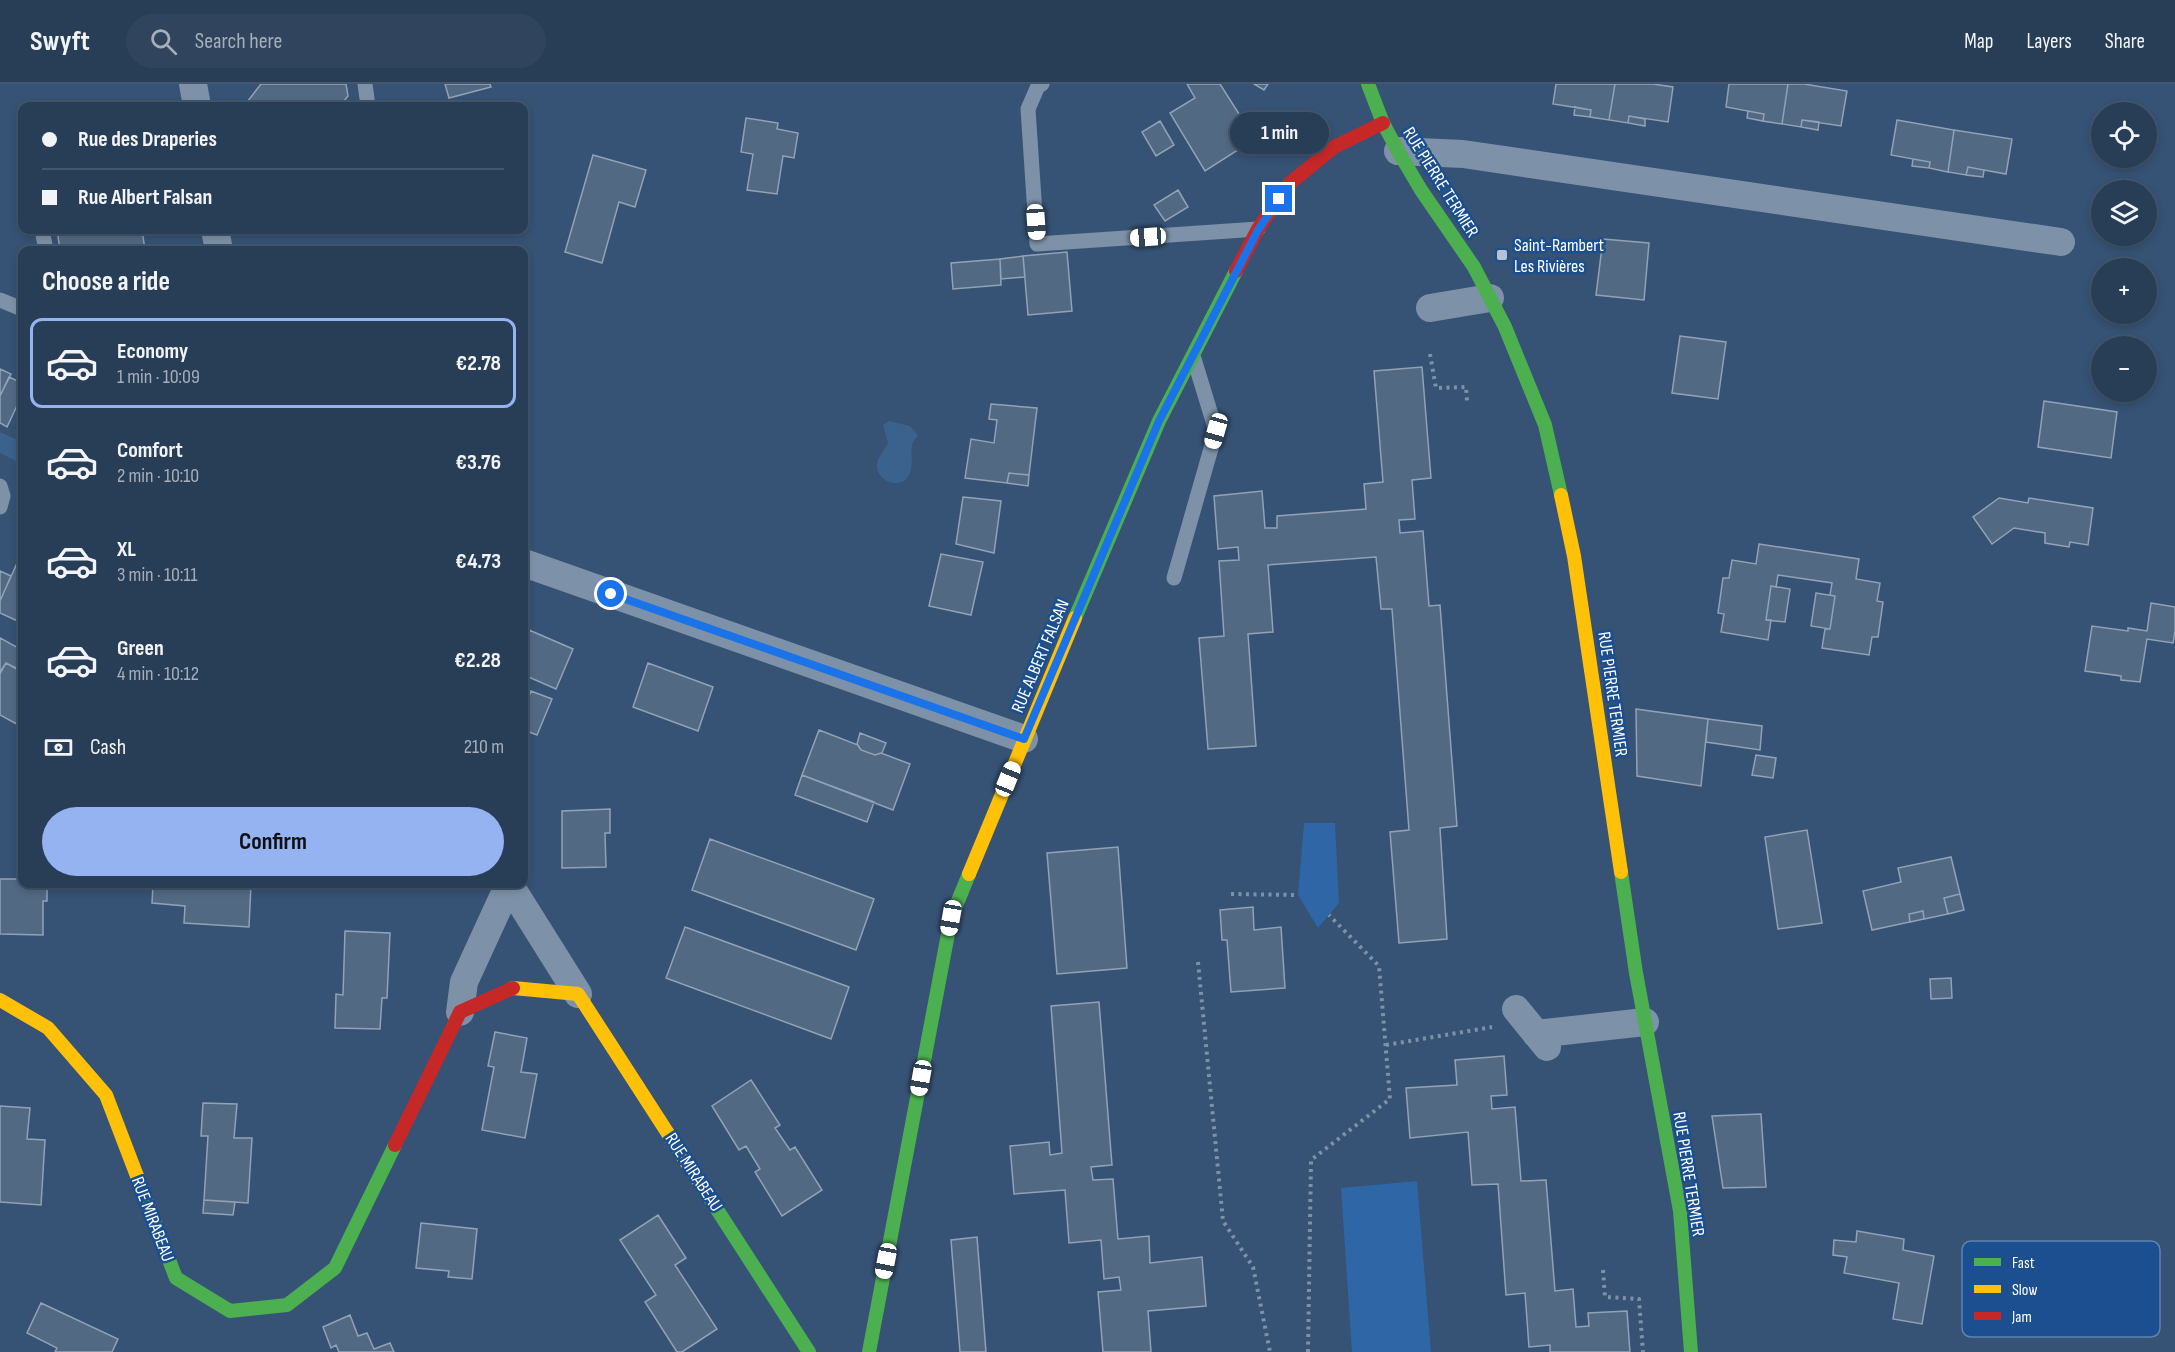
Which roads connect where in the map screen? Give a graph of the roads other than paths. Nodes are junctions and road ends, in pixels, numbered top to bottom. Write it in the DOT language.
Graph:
graph roads {
  1 [pos="194,84"];
  2 [pos="365,84"];
  3 [pos="1042,84"];
  4 [pos="1368,84"];
  5 [pos="196,102"];
  6 [pos="367,102"];
  7 [pos="1383,123"];
  8 [pos="1398,151"];
  9 [pos="1258,230"];
  10 [pos="2061,242"];
  11 [pos="1490,298"];
  12 [pos="0,300"];
  13 [pos="18,307"];
  14 [pos="1430,308"];
  15 [pos="1193,356"];
  16 [pos="0,486"];
  17 [pos="0,507"];
  18 [pos="528,564"];
  19 [pos="1174,578"];
  20 [pos="1024,739"];
  21 [pos="507,888"];
  22 [pos="512,888"];
  23 [pos="578,994"];
  24 [pos="0,1000"];
  25 [pos="460,1012"];
  26 [pos="1645,1022"];
  27 [pos="1532,1029"];
  28 [pos="809,1352"];
  29 [pos="869,1352"];
  30 [pos="1691,1352"];
  1 -- 5 [label="street"];
  2 -- 6 [label="lane"];
  3 -- 9 [label="lane"];
  4 -- 7 [label="street, RUE PIERRE TERMIER"];
  7 -- 8 [label="street, RUE PIERRE TERMIER"];
  7 -- 9 [label="street, RUE ALBERT FALSAN"];
  8 -- 10 [label="street"];
  8 -- 11 [label="street, RUE PIERRE TERMIER"];
  9 -- 15 [label="street, RUE ALBERT FALSAN"];
  11 -- 14 [label="street"];
  11 -- 26 [label="street, RUE PIERRE TERMIER"];
  12 -- 13 [label="lane"];
  15 -- 19 [label="lane"];
  15 -- 20 [label="street, RUE ALBERT FALSAN"];
  16 -- 17 [label="lane"];
  18 -- 20 [label="street"];
  20 -- 29 [label="street, RUE ALBERT FALSAN"];
  21 -- 25 [label="street, RUE MIRABEAU"];
  22 -- 23 [label="street, RUE MIRABEAU"];
  23 -- 25 [label="street"];
  23 -- 28 [label="street, RUE MIRABEAU"];
  24 -- 25 [label="street, RUE MIRABEAU"];
  26 -- 27 [label="street"];
  26 -- 30 [label="street, RUE PIERRE TERMIER"];
}
